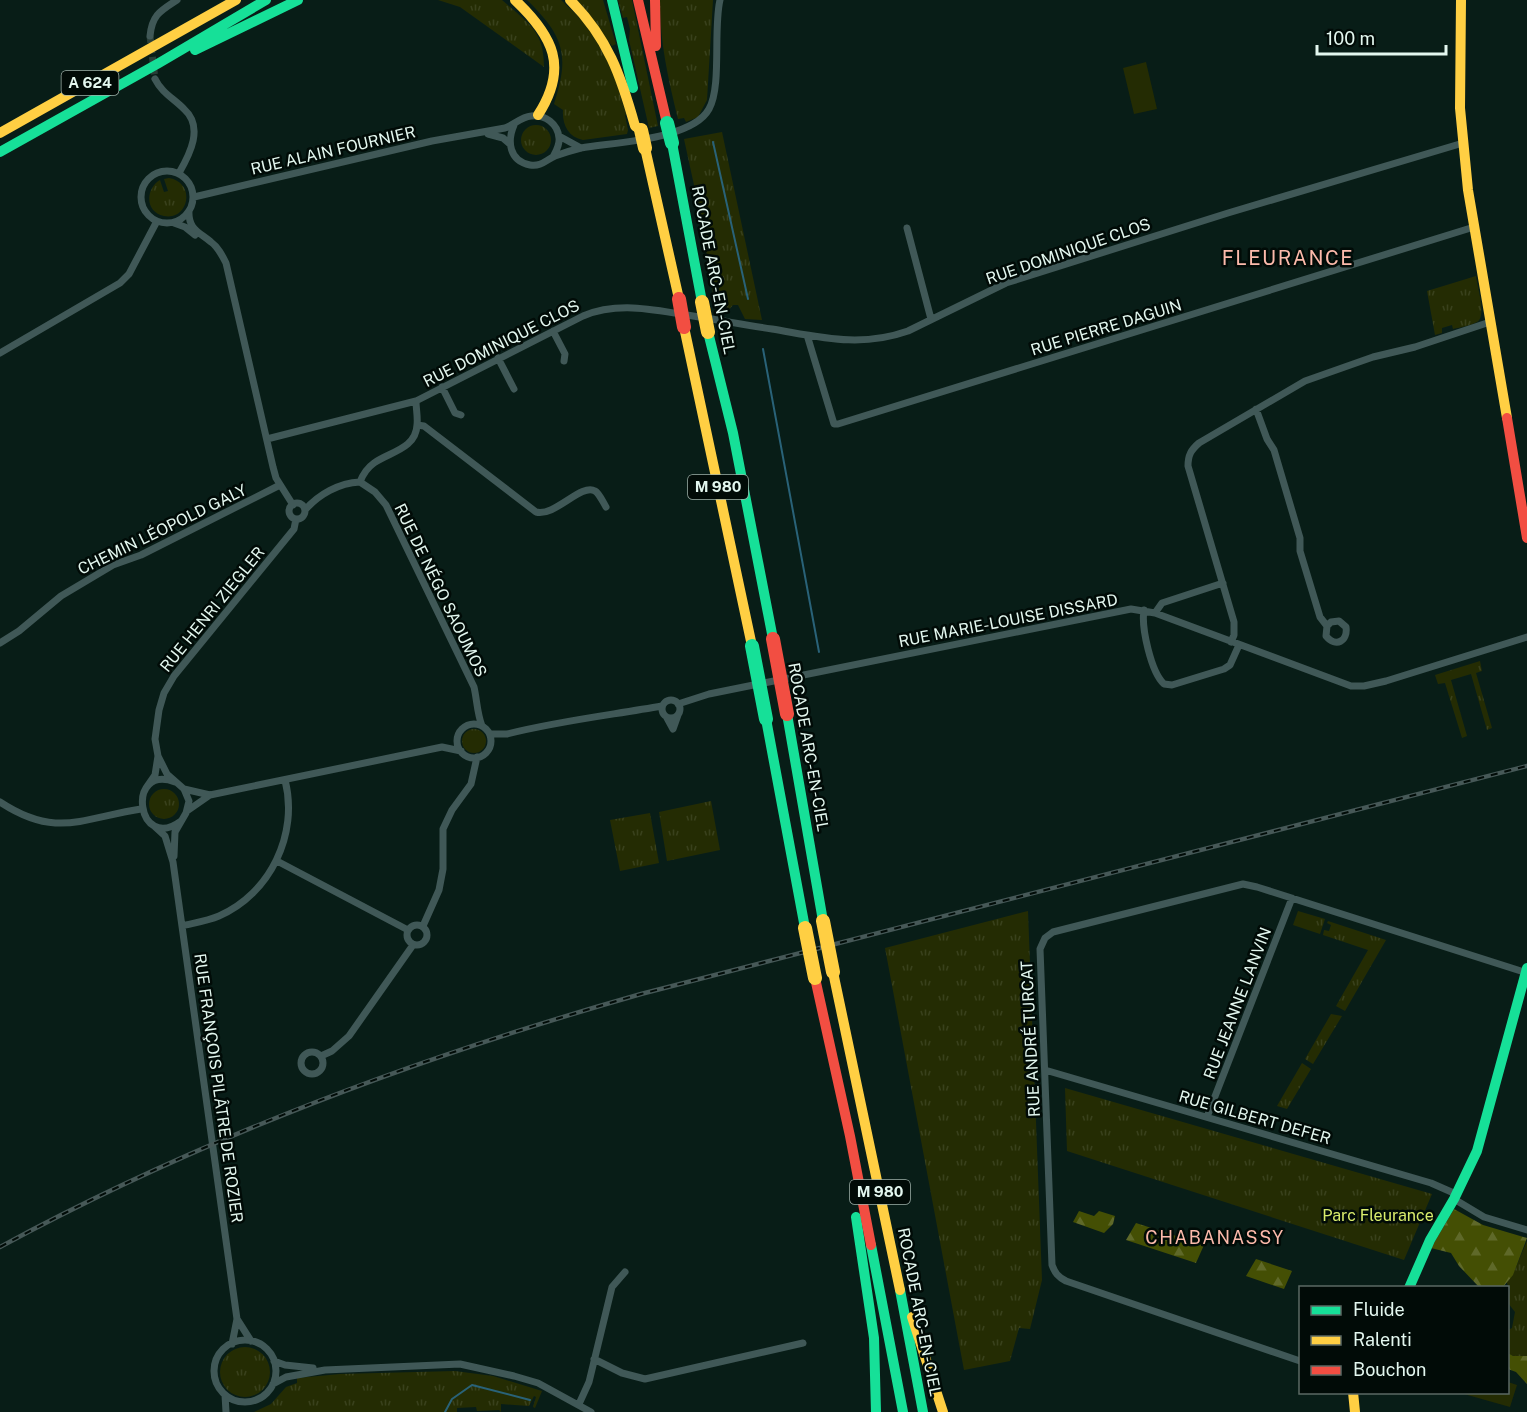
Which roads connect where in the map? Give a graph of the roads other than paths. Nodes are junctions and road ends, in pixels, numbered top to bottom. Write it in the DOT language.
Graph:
graph roads {
  1 [pos="177,0"];
  2 [pos="236,0"];
  3 [pos="266,0"];
  4 [pos="298,0"];
  5 [pos="515,0"];
  6 [pos="570,0"];
  7 [pos="612,0"];
  8 [pos="638,0"];
  9 [pos="655,0"];
  10 [pos="720,0"];
  11 [pos="1461,0"];
  12 [pos="150,36"];
  13 [pos="159,63"];
  14 [pos="155,79"];
  15 [pos="659,89"];
  16 [pos="538,116"];
  17 [pos="514,125"];
  18 [pos="641,130"];
  19 [pos="480,132"];
  20 [pos="0,133"];
  21 [pos="559,136"];
  22 [pos="1463,143"];
  23 [pos="510,144"];
  24 [pos="581,148"];
  25 [pos="0,152"];
  26 [pos="553,156"];
  27 [pos="179,173"];
  28 [pos="194,197"];
  29 [pos="189,211"];
  30 [pos="157,221"];
  31 [pos="171,223"];
  32 [pos="1474,227"];
  33 [pos="907,228"];
  34 [pos="211,241"];
  35 [pos="931,319"];
  36 [pos="1490,322"];
  37 [pos="553,331"];
  38 [pos="807,335"];
  39 [pos="0,352"];
  40 [pos="498,358"];
  41 [pos="564,361"];
  42 [pos="442,387"];
  43 [pos="514,389"];
  44 [pos="416,401"];
  45 [pos="1256,409"];
  46 [pos="461,415"];
  47 [pos="417,425"];
  48 [pos="267,439"];
  49 [pos="360,482"];
  50 [pos="280,485"];
  51 [pos="292,505"];
  52 [pos="303,507"];
  53 [pos="606,507"];
  54 [pos="296,519"];
  55 [pos="1527,538"];
  56 [pos="1222,583"];
  57 [pos="1144,610"];
  58 [pos="1155,613"];
  59 [pos="1327,626"];
  60 [pos="1527,637"];
  61 [pos="1231,642"];
  62 [pos="0,643"];
  63 [pos="1239,645"];
  64 [pos="679,710"];
  65 [pos="664,712"];
  66 [pos="477,713"];
  67 [pos="471,724"];
  68 [pos="482,726"];
  69 [pos="458,737"];
  70 [pos="490,738"];
  71 [pos="442,747"];
  72 [pos="461,750"];
  73 [pos="158,756"];
  74 [pos="477,757"];
  75 [pos="285,780"];
  76 [pos="177,783"];
  77 [pos="146,788"];
  78 [pos="184,789"];
  79 [pos="210,795"];
  80 [pos="0,802"];
  81 [pos="141,809"];
  82 [pos="188,811"];
  83 [pos="183,819"];
  84 [pos="153,825"];
  85 [pos="277,861"];
  86 [pos="174,862"];
  87 [pos="1292,898"];
  88 [pos="182,926"];
  89 [pos="423,926"];
  90 [pos="408,930"];
  91 [pos="413,945"];
  92 [pos="1527,971"];
  93 [pos="321,1056"];
  94 [pos="1045,1070"];
  95 [pos="1208,1117"];
  96 [pos="846,1122"];
  97 [pos="1455,1197"];
  98 [pos="1527,1230"];
  99 [pos="891,1245"];
  100 [pos="625,1272"];
  101 [pos="1409,1286"];
  102 [pos="237,1319"];
  103 [pos="251,1341"];
  104 [pos="803,1343"];
  105 [pos="232,1344"];
  106 [pos="594,1359"];
  107 [pos="274,1361"];
  108 [pos="1299,1361"];
  109 [pos="325,1370"];
  110 [pos="273,1384"];
  111 [pos="1353,1394"];
  112 [pos="225,1395"];
  113 [pos="247,1402"];
  114 [pos="579,1404"];
  115 [pos="226,1412"];
  116 [pos="242,1412"];
  117 [pos="591,1412"];
  118 [pos="876,1412"];
  119 [pos="903,1412"];
  120 [pos="923,1412"];
  121 [pos="943,1412"];
  122 [pos="1355,1412"];
  1 -- 12 [label="street"];
  2 -- 20 [label="main road, A 624"];
  3 -- 13 [label="main road, A 624"];
  4 -- 13 [label="main road"];
  5 -- 16 [label="main road"];
  6 -- 18 [label="main road, M 980"];
  7 -- 18 [label="main road, M 980"];
  8 -- 15 [label="main road, M 980"];
  9 -- 15 [label="main road"];
  10 -- 24 [label="street, RUE ALAIN FOURNIER"];
  11 -- 22 [label="main road"];
  13 -- 25 [label="main road, A 624"];
  14 -- 27 [label="street"];
  15 -- 99 [label="main road, ROCADE ARC-EN-CIEL / M 980, bridge"];
  16 -- 17 [label="street, RUE ALAIN FOURNIER"];
  16 -- 21 [label="street"];
  17 -- 19 [label="street, RUE ALAIN FOURNIER"];
  17 -- 23 [label="street"];
  18 -- 96 [label="main road, M 980, bridge"];
  19 -- 23 [label="street, RUE ALAIN FOURNIER"];
  19 -- 28 [label="street, RUE ALAIN FOURNIER"];
  21 -- 24 [label="street"];
  21 -- 26 [label="street"];
  22 -- 32 [label="main road"];
  22 -- 35 [label="street, RUE DOMINIQUE CLOS"];
  23 -- 26 [label="street, RUE ALAIN FOURNIER"];
  24 -- 26 [label="street, RUE ALAIN FOURNIER"];
  27 -- 28 [label="street"];
  27 -- 30 [label="street"];
  28 -- 29 [label="street"];
  29 -- 31 [label="street"];
  29 -- 34 [label="street"];
  30 -- 31 [label="street"];
  30 -- 39 [label="street"];
  31 -- 34 [label="street"];
  32 -- 36 [label="main road"];
  32 -- 38 [label="street, RUE PIERRE DAGUIN"];
  33 -- 35 [label="street"];
  34 -- 48 [label="street"];
  35 -- 38 [label="street, RUE DOMINIQUE CLOS"];
  36 -- 45 [label="street"];
  36 -- 55 [label="main road"];
  37 -- 38 [label="street, RUE DOMINIQUE CLOS"];
  37 -- 40 [label="street, RUE DOMINIQUE CLOS"];
  37 -- 41 [label="street"];
  40 -- 42 [label="street, RUE DOMINIQUE CLOS"];
  40 -- 43 [label="street"];
  42 -- 44 [label="street, RUE DOMINIQUE CLOS"];
  42 -- 46 [label="street"];
  44 -- 47 [label="street"];
  44 -- 48 [label="street, RUE DOMINIQUE CLOS"];
  45 -- 56 [label="street"];
  45 -- 59 [label="street"];
  47 -- 49 [label="street"];
  47 -- 53 [label="street"];
  48 -- 50 [label="street"];
  49 -- 52 [label="street"];
  49 -- 66 [label="street, RUE DE NÉGO SAOUMOS"];
  50 -- 51 [label="street"];
  50 -- 62 [label="street, CHEMIN LÉOPOLD GALY"];
  51 -- 52 [label="street"];
  51 -- 54 [label="street"];
  52 -- 54 [label="street"];
  54 -- 73 [label="street, RUE HENRI ZIEGLER"];
  56 -- 58 [label="street"];
  56 -- 61 [label="street"];
  57 -- 58 [label="street, RUE MARIE-LOUISE DISSARD"];
  57 -- 63 [label="street"];
  57 -- 64 [label="street, RUE MARIE-LOUISE DISSARD"];
  58 -- 61 [label="street, RUE MARIE-LOUISE DISSARD"];
  60 -- 63 [label="street, RUE MARIE-LOUISE DISSARD"];
  61 -- 63 [label="street, RUE MARIE-LOUISE DISSARD"];
  64 -- 65 [label="street"];
  64 -- 65 [label="street"];
  65 -- 70 [label="street"];
  66 -- 67 [label="street"];
  66 -- 68 [label="street"];
  67 -- 68 [label="street"];
  67 -- 69 [label="street"];
  68 -- 70 [label="street"];
  69 -- 71 [label="street"];
  69 -- 72 [label="street"];
  70 -- 74 [label="street"];
  71 -- 72 [label="street"];
  71 -- 75 [label="street"];
  72 -- 74 [label="street"];
  73 -- 76 [label="street"];
  73 -- 77 [label="street, RUE HENRI ZIEGLER"];
  74 -- 89 [label="street"];
  75 -- 79 [label="street"];
  75 -- 85 [label="street"];
  76 -- 77 [label="street"];
  76 -- 78 [label="street"];
  77 -- 81 [label="street"];
  78 -- 79 [label="street"];
  78 -- 82 [label="street"];
  79 -- 82 [label="street"];
  80 -- 81 [label="street"];
  81 -- 84 [label="street"];
  82 -- 83 [label="street"];
  83 -- 84 [label="street"];
  83 -- 86 [label="street, RUE FRANÇOIS PILÂTRE DE ROZIER"];
  84 -- 86 [label="street, RUE FRANÇOIS PILÂTRE DE ROZIER"];
  85 -- 88 [label="street"];
  85 -- 90 [label="street"];
  86 -- 88 [label="street, RUE FRANÇOIS PILÂTRE DE ROZIER"];
  87 -- 92 [label="street, RUE ANDRÉ TURCAT"];
  87 -- 94 [label="street, RUE ANDRÉ TURCAT"];
  87 -- 95 [label="street, RUE JEANNE LANVIN"];
  88 -- 102 [label="street, RUE FRANÇOIS PILÂTRE DE ROZIER"];
  89 -- 90 [label="street"];
  89 -- 91 [label="street"];
  90 -- 91 [label="street"];
  91 -- 93 [label="street"];
  92 -- 97 [label="main road"];
  94 -- 95 [label="street, RUE GILBERT DEFER"];
  94 -- 108 [label="street, RUE ANDRÉ TURCAT"];
  95 -- 97 [label="street, RUE GILBERT DEFER"];
  96 -- 118 [label="main road"];
  96 -- 119 [label="main road, M 980"];
  97 -- 98 [label="street, RUE GILBERT DEFER"];
  97 -- 101 [label="main road"];
  99 -- 120 [label="main road, ROCADE ARC-EN-CIEL / M 980"];
  99 -- 121 [label="main road"];
  100 -- 106 [label="street"];
  102 -- 103 [label="street, RUE FRANÇOIS PILÂTRE DE ROZIER"];
  102 -- 105 [label="street, RUE FRANÇOIS PILÂTRE DE ROZIER"];
  103 -- 105 [label="street"];
  103 -- 107 [label="street"];
  104 -- 106 [label="street"];
  105 -- 112 [label="street"];
  106 -- 114 [label="street"];
  107 -- 109 [label="street"];
  107 -- 110 [label="street"];
  109 -- 110 [label="street"];
  109 -- 114 [label="street"];
  110 -- 113 [label="street"];
  111 -- 122 [label="main road"];
  112 -- 113 [label="street"];
  112 -- 115 [label="street"];
  113 -- 116 [label="street"];
  114 -- 117 [label="street"];
}
